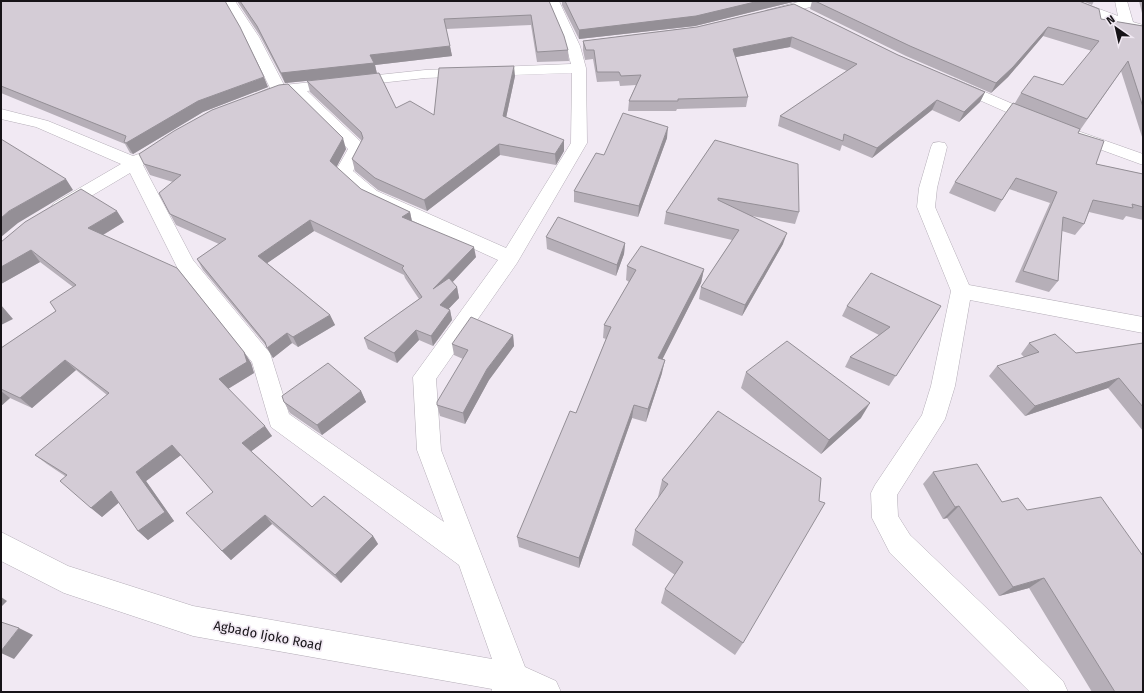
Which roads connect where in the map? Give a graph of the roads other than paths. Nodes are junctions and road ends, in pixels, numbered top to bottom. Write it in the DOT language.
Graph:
graph roads {
  1 [pos="229,1"];
  2 [pos="552,1"];
  3 [pos="816,1"];
  4 [pos="1066,1"];
  5 [pos="1121,1"];
  6 [pos="794,8"];
  7 [pos="756,17"];
  8 [pos="815,18"];
  9 [pos="1127,25"];
  10 [pos="1143,30"];
  11 [pos="580,68"];
  12 [pos="944,79"];
  13 [pos="287,89"];
  14 [pos="252,101"];
  15 [pos="1,114"];
  16 [pos="939,147"];
  17 [pos="154,150"];
  18 [pos="1143,160"];
  19 [pos="134,163"];
  20 [pos="47,216"];
  21 [pos="510,258"];
  22 [pos="961,291"];
  23 [pos="1143,325"];
  24 [pos="1,545"];
  25 [pos="468,555"];
  26 [pos="511,685"];
  27 [pos="545,692"];
  28 [pos="1052,692"];
  1 -- 13 [label="street"];
  2 -- 11 [label="street"];
  3 -- 6 [label="street"];
  4 -- 9 [label="street"];
  5 -- 9 [label="street"];
  6 -- 7 [label="street"];
  6 -- 8 [label="street"];
  9 -- 10 [label="street"];
  11 -- 13 [label="street"];
  11 -- 21 [label="street"];
  12 -- 18 [label="street"];
  13 -- 14 [label="street"];
  13 -- 21 [label="street"];
  15 -- 19 [label="street"];
  16 -- 22 [label="street"];
  17 -- 19 [label="street"];
  19 -- 20 [label="street"];
  19 -- 25 [label="street"];
  21 -- 25 [label="street"];
  22 -- 23 [label="street"];
  22 -- 28 [label="street"];
  24 -- 26 [label="street, Agbado Ijoko Road"];
  25 -- 26 [label="street"];
  26 -- 27 [label="street, Agbado Ijoko Road"];
}
